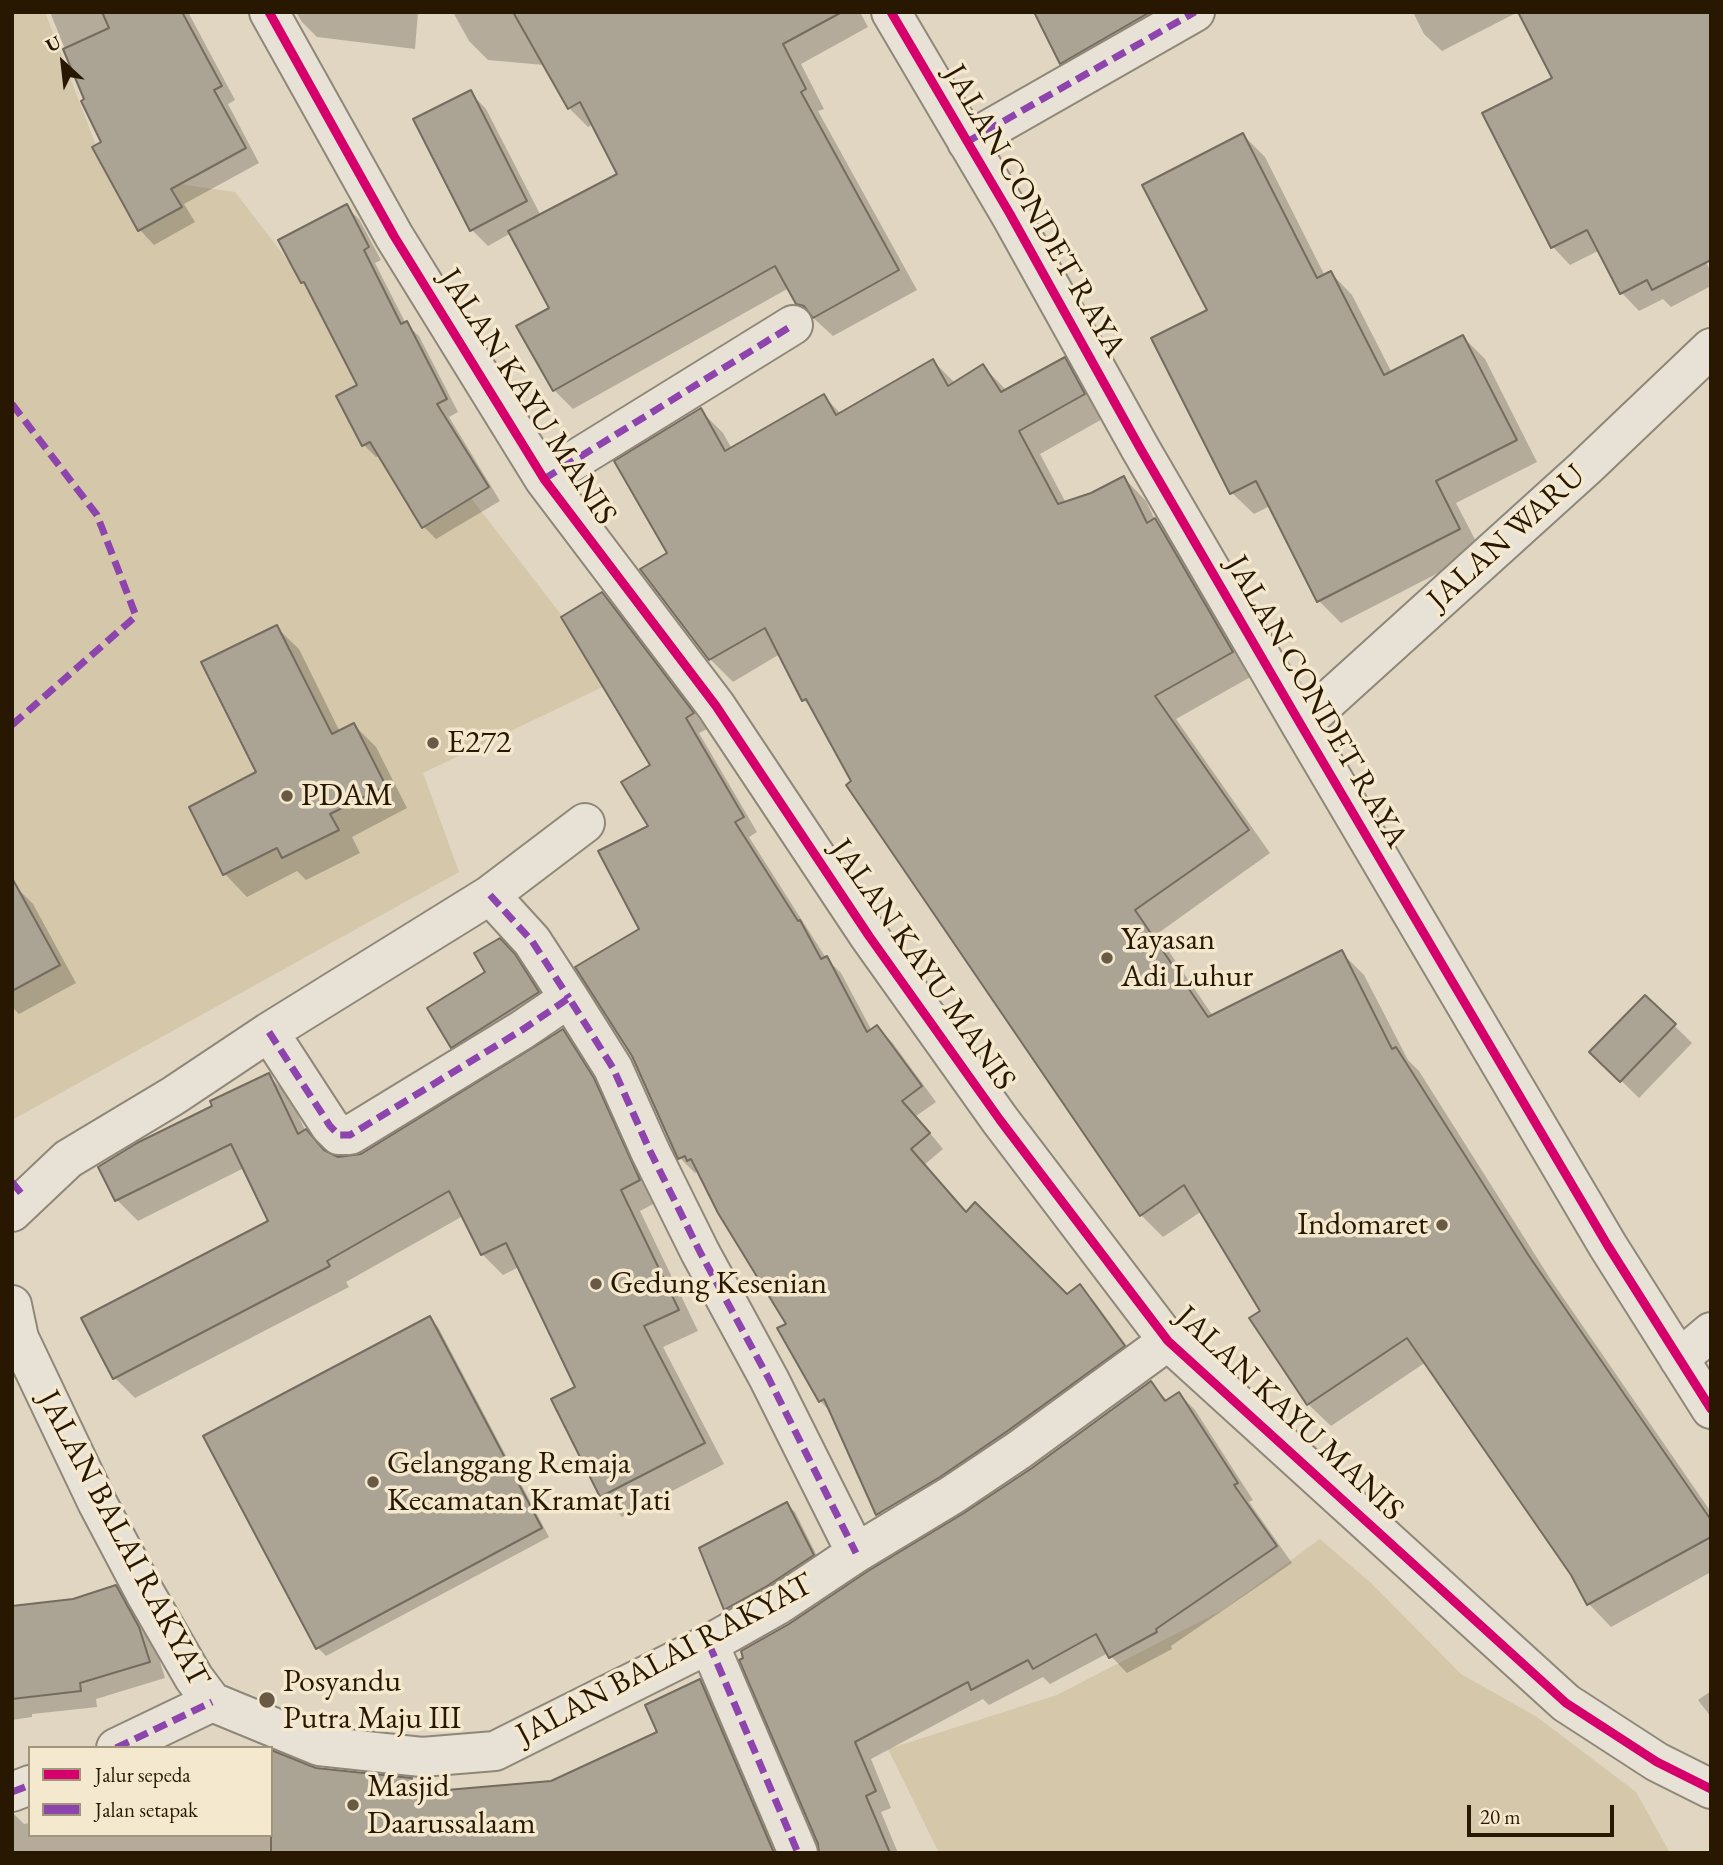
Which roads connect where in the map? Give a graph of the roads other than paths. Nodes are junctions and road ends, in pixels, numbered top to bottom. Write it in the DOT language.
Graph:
graph roads {
  1 [pos="269,12"];
  2 [pos="891,12"];
  3 [pos="1195,12"];
  4 [pos="967,142"];
  5 [pos="793,324"];
  6 [pos="1711,348"];
  7 [pos="544,480"];
  8 [pos="1301,725"];
  9 [pos="585,824"];
  10 [pos="490,895"];
  11 [pos="569,998"];
  12 [pos="269,1032"];
  13 [pos="19,1205"];
  14 [pos="12,1305"];
  15 [pos="1711,1332"];
  16 [pos="1168,1341"];
  17 [pos="1699,1383"];
  18 [pos="856,1553"];
  19 [pos="709,1644"];
  20 [pos="212,1702"];
  21 [pos="120,1746"];
  22 [pos="1711,1789"];
  23 [pos="798,1853"];
  1 -- 7 [label="street, JALAN KAYU MANIS"];
  2 -- 4 [label="street, JALAN CONDET RAYA"];
  3 -- 4 [label="street"];
  4 -- 8 [label="street, JALAN CONDET RAYA"];
  5 -- 7 [label="street"];
  6 -- 8 [label="street, JALAN WARU"];
  7 -- 16 [label="street, JALAN KAYU MANIS"];
  8 -- 17 [label="street, JALAN CONDET RAYA"];
  9 -- 10 [label="street"];
  10 -- 11 [label="street"];
  10 -- 12 [label="street"];
  11 -- 12 [label="street"];
  11 -- 18 [label="street"];
  12 -- 13 [label="street"];
  14 -- 20 [label="street, JALAN BALAI RAKYAT"];
  15 -- 17 [label="street"];
  16 -- 18 [label="street, JALAN BALAI RAKYAT"];
  16 -- 22 [label="street, JALAN KAYU MANIS"];
  18 -- 19 [label="street, JALAN BALAI RAKYAT"];
  19 -- 20 [label="street, JALAN BALAI RAKYAT"];
  19 -- 23 [label="street"];
  20 -- 21 [label="street"];
}
